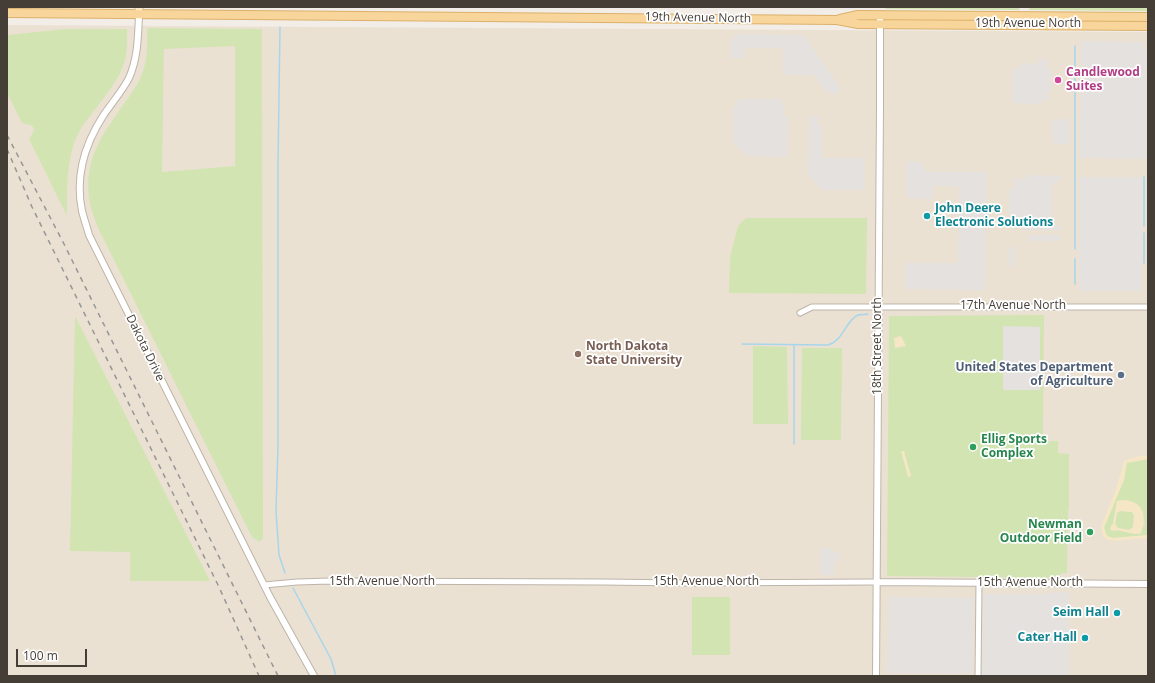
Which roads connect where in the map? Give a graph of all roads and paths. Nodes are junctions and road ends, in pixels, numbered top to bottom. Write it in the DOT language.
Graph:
graph roads {
  1 [pos="139,11"];
  2 [pos="7,13"];
  3 [pos="1148,17"];
  4 [pos="880,20"];
  5 [pos="1148,26"];
  6 [pos="878,306"];
  7 [pos="1148,307"];
  8 [pos="800,314"];
  9 [pos="877,582"];
  10 [pos="979,583"];
  11 [pos="1148,584"];
  12 [pos="264,585"];
  13 [pos="314,676"];
  14 [pos="876,676"];
  15 [pos="978,676"];
  1 -- 2 [label="main road, 19th Avenue North"];
  1 -- 4 [label="main road, 19th Avenue North"];
  1 -- 12 [label="street, Dakota Drive"];
  3 -- 4 [label="main road, 19th Avenue North"];
  4 -- 5 [label="main road, 19th Avenue North"];
  4 -- 6 [label="street, 18th Street North"];
  6 -- 7 [label="street, 17th Avenue North"];
  6 -- 8 [label="street, 17th Avenue North"];
  6 -- 9 [label="street, 18th Street North"];
  9 -- 10 [label="street, 15th Avenue North"];
  9 -- 12 [label="street, 15th Avenue North"];
  9 -- 14 [label="street, 18th Street North"];
  10 -- 11 [label="street, 15th Avenue North"];
  10 -- 15 [label="street"];
  12 -- 13 [label="street, Dakota Drive"];
}
